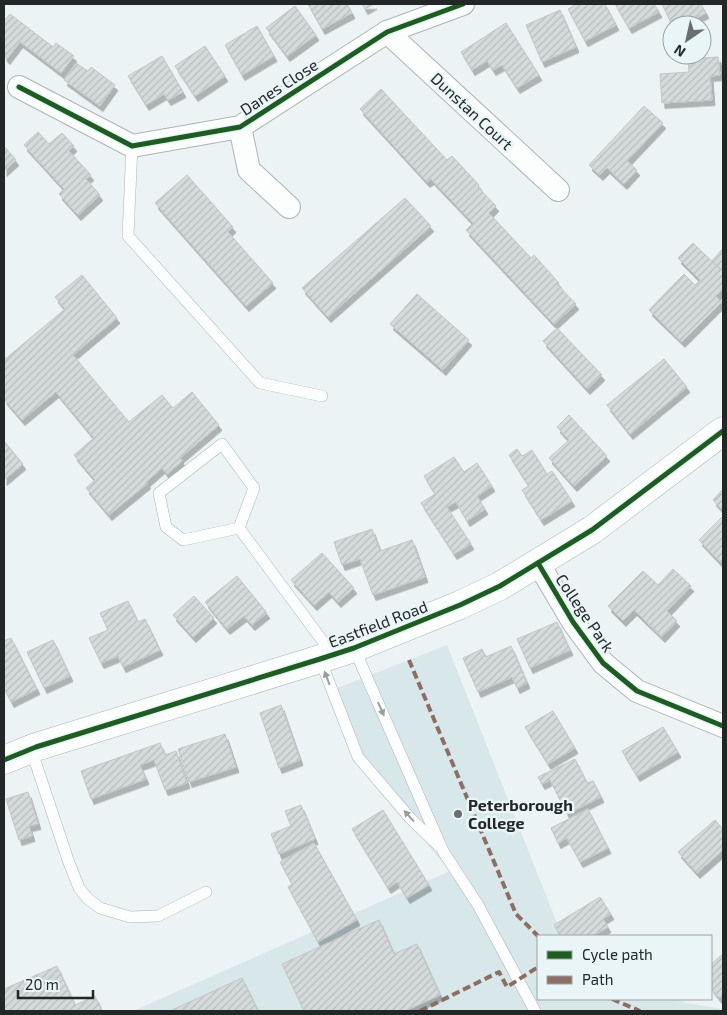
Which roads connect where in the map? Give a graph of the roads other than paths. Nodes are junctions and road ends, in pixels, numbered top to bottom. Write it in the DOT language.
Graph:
graph roads {
  1 [pos="463,4"];
  2 [pos="387,32"];
  3 [pos="19,87"];
  4 [pos="240,127"];
  5 [pos="132,146"];
  6 [pos="558,190"];
  7 [pos="289,207"];
  8 [pos="322,396"];
  9 [pos="723,431"];
  10 [pos="239,528"];
  11 [pos="538,563"];
  12 [pos="336,654"];
  13 [pos="723,726"];
  14 [pos="31,749"];
  15 [pos="4,760"];
  16 [pos="444,851"];
  17 [pos="206,892"];
  18 [pos="535,1011"];
  1 -- 2 [label="street, Danes Close"];
  2 -- 4 [label="street, Danes Close"];
  2 -- 6 [label="street, Dunstan Court"];
  3 -- 5 [label="street"];
  4 -- 5 [label="street, Danes Close"];
  4 -- 7 [label="street"];
  5 -- 8 [label="lane"];
  9 -- 11 [label="street, Eastfield Road"];
  10 -- 10 [label="lane"];
  10 -- 12 [label="lane"];
  11 -- 12 [label="street, Eastfield Road"];
  11 -- 13 [label="street, College Park"];
  12 -- 14 [label="street, Eastfield Road"];
  12 -- 16 [label="lane, one-way"];
  16 -- 12 [label="lane, one-way"];
  14 -- 15 [label="street, Eastfield Road"];
  14 -- 17 [label="lane"];
  16 -- 18 [label="lane"];
}
